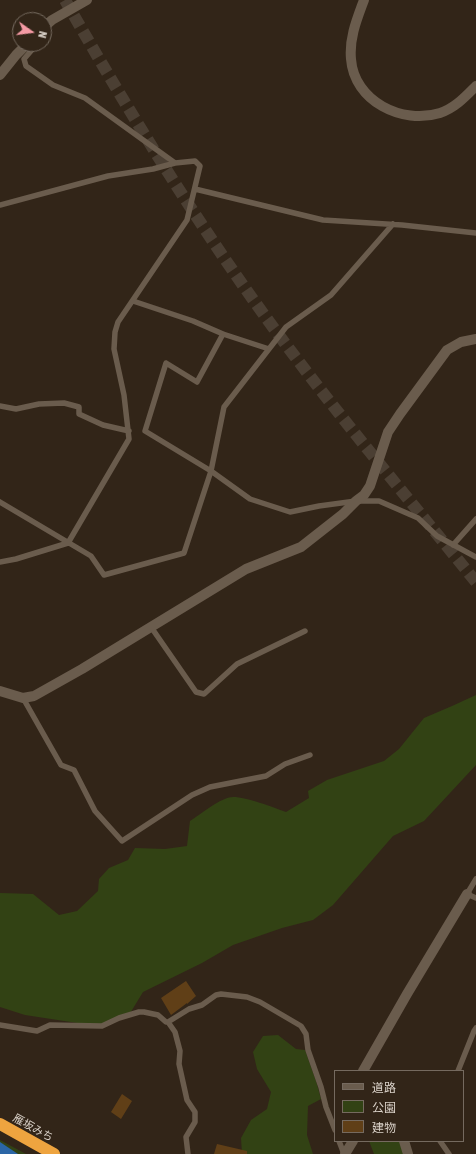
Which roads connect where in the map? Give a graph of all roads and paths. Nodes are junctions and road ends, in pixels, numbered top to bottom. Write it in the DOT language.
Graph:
graph roads {
  1 [pos="87,0"];
  2 [pos="364,0"];
  3 [pos="52,20"];
  4 [pos="20,52"];
  5 [pos="30,52"];
  6 [pos="0,75"];
  7 [pos="476,86"];
  8 [pos="175,163"];
  9 [pos="195,189"];
  10 [pos="0,205"];
  11 [pos="393,224"];
  12 [pos="476,233"];
  13 [pos="132,301"];
  14 [pos="223,334"];
  15 [pos="476,339"];
  16 [pos="269,349"];
  17 [pos="0,406"];
  18 [pos="129,431"];
  19 [pos="211,471"];
  20 [pos="356,501"];
  21 [pos="0,502"];
  22 [pos="476,519"];
  23 [pos="68,543"];
  24 [pos="454,545"];
  25 [pos="476,557"];
  26 [pos="0,562"];
  27 [pos="151,627"];
  28 [pos="305,631"];
  29 [pos="0,692"];
  30 [pos="23,698"];
  31 [pos="310,755"];
  32 [pos="476,879"];
  33 [pos="472,896"];
  34 [pos="165,1021"];
  35 [pos="0,1025"];
  36 [pos="476,1028"];
  37 [pos="364,1070"];
  38 [pos="458,1070"];
  39 [pos="0,1124"];
  40 [pos="334,1127"];
  41 [pos="339,1142"];
  42 [pos="345,1142"];
  43 [pos="353,1142"];
  44 [pos="404,1142"];
  45 [pos="441,1142"];
  46 [pos="54,1154"];
  47 [pos="188,1154"];
  48 [pos="345,1154"];
  49 [pos="408,1154"];
  50 [pos="449,1154"];
  1 -- 3 [label="street"];
  2 -- 7 [label="street"];
  4 -- 6 [label="street"];
  5 -- 8 [label="lane"];
  8 -- 9 [label="lane"];
  8 -- 10 [label="lane"];
  9 -- 11 [label="lane"];
  9 -- 13 [label="lane"];
  11 -- 12 [label="lane"];
  11 -- 16 [label="lane"];
  13 -- 14 [label="lane"];
  13 -- 18 [label="lane"];
  14 -- 16 [label="lane"];
  14 -- 19 [label="lane"];
  15 -- 20 [label="street"];
  16 -- 19 [label="lane"];
  17 -- 18 [label="lane"];
  18 -- 23 [label="lane"];
  19 -- 20 [label="lane"];
  19 -- 23 [label="lane"];
  20 -- 24 [label="lane"];
  20 -- 27 [label="street"];
  21 -- 23 [label="lane"];
  22 -- 24 [label="lane"];
  23 -- 26 [label="lane"];
  24 -- 25 [label="lane"];
  27 -- 28 [label="lane"];
  27 -- 30 [label="street"];
  29 -- 30 [label="street"];
  30 -- 31 [label="lane"];
  32 -- 33 [label="lane"];
  33 -- 37 [label="street"];
  34 -- 35 [label="lane"];
  34 -- 40 [label="lane"];
  34 -- 47 [label="lane"];
  36 -- 38 [label="lane"];
  39 -- 46 [label="highway, 雁坂みち"];
  41 -- 48 [label="lane"];
  42 -- 48 [label="street"];
  43 -- 48 [label="street"];
  44 -- 49 [label="street"];
  45 -- 50 [label="lane"];
}
